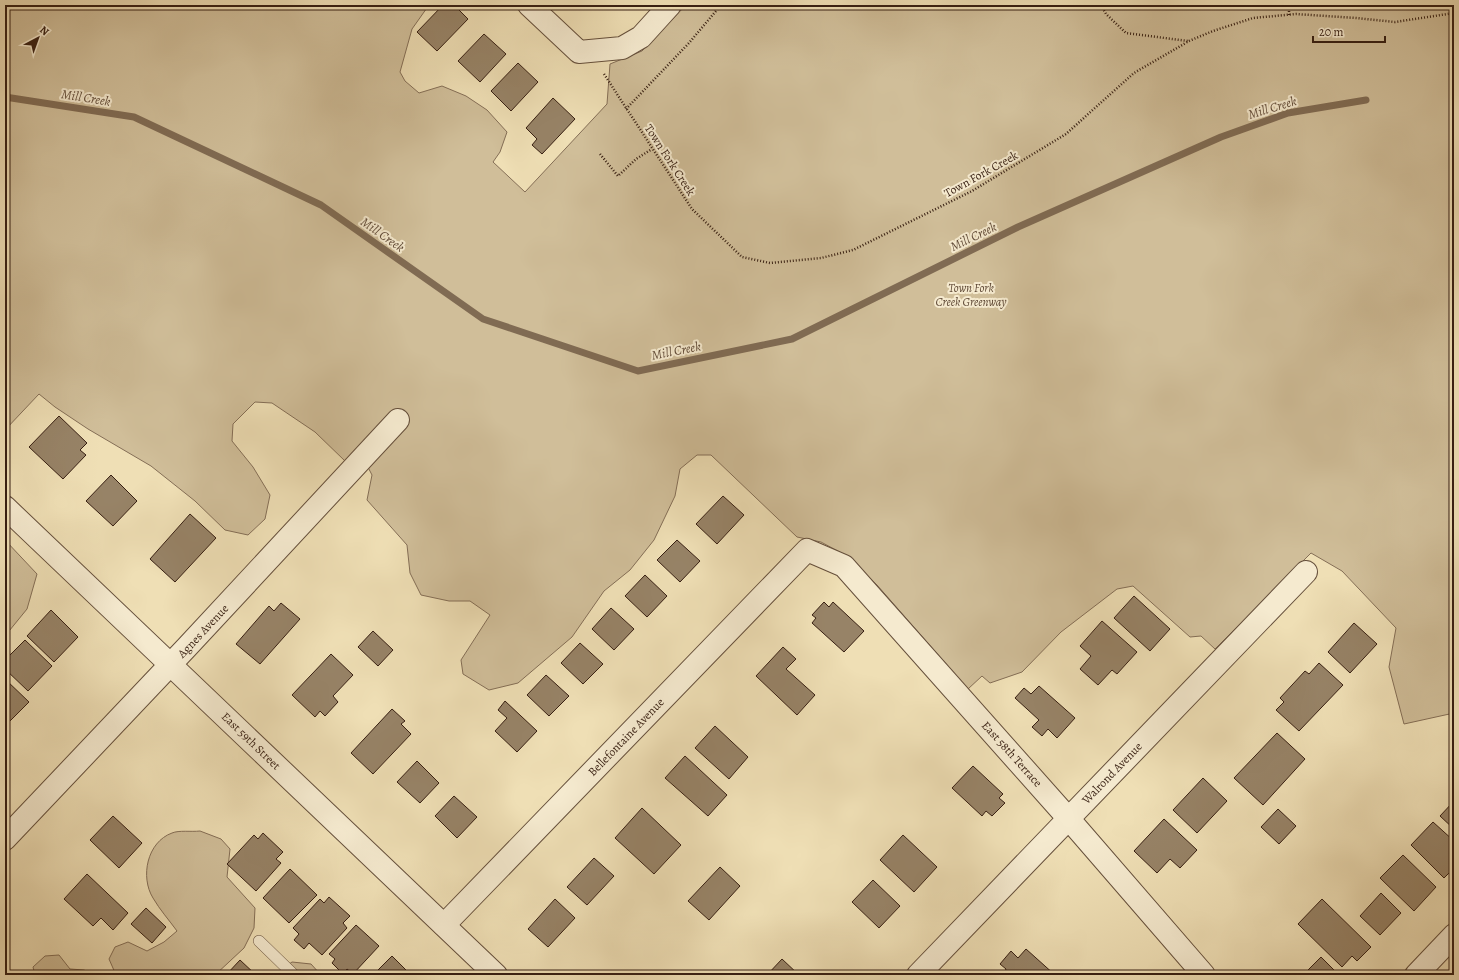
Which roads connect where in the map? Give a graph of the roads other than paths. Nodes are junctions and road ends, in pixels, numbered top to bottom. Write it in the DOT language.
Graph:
graph roads {
  1 [pos="529,5"];
  2 [pos="670,5"];
  3 [pos="398,420"];
  4 [pos="5,507"];
  5 [pos="807,550"];
  6 [pos="1306,572"];
  7 [pos="171,665"];
  8 [pos="1068,818"];
  9 [pos="5,839"];
  10 [pos="444,925"];
  11 [pos="1454,935"];
  12 [pos="259,941"];
  13 [pos="294,975"];
  14 [pos="496,975"];
  15 [pos="918,975"];
  16 [pos="1204,975"];
  17 [pos="1416,975"];
  1 -- 2 [label="street"];
  3 -- 7 [label="street, Agnes Avenue"];
  4 -- 7 [label="street, East 59th Street"];
  5 -- 8 [label="street, East 58th Terrace"];
  5 -- 10 [label="street, Bellefontaine Avenue"];
  6 -- 8 [label="street, Walrond Avenue"];
  7 -- 9 [label="street, Agnes Avenue"];
  7 -- 10 [label="street, East 59th Street"];
  8 -- 15 [label="street, Walrond Avenue"];
  8 -- 16 [label="street, East 58th Terrace"];
  10 -- 14 [label="street, East 59th Street"];
  11 -- 17 [label="street"];
  12 -- 13 [label="lane"];
}
